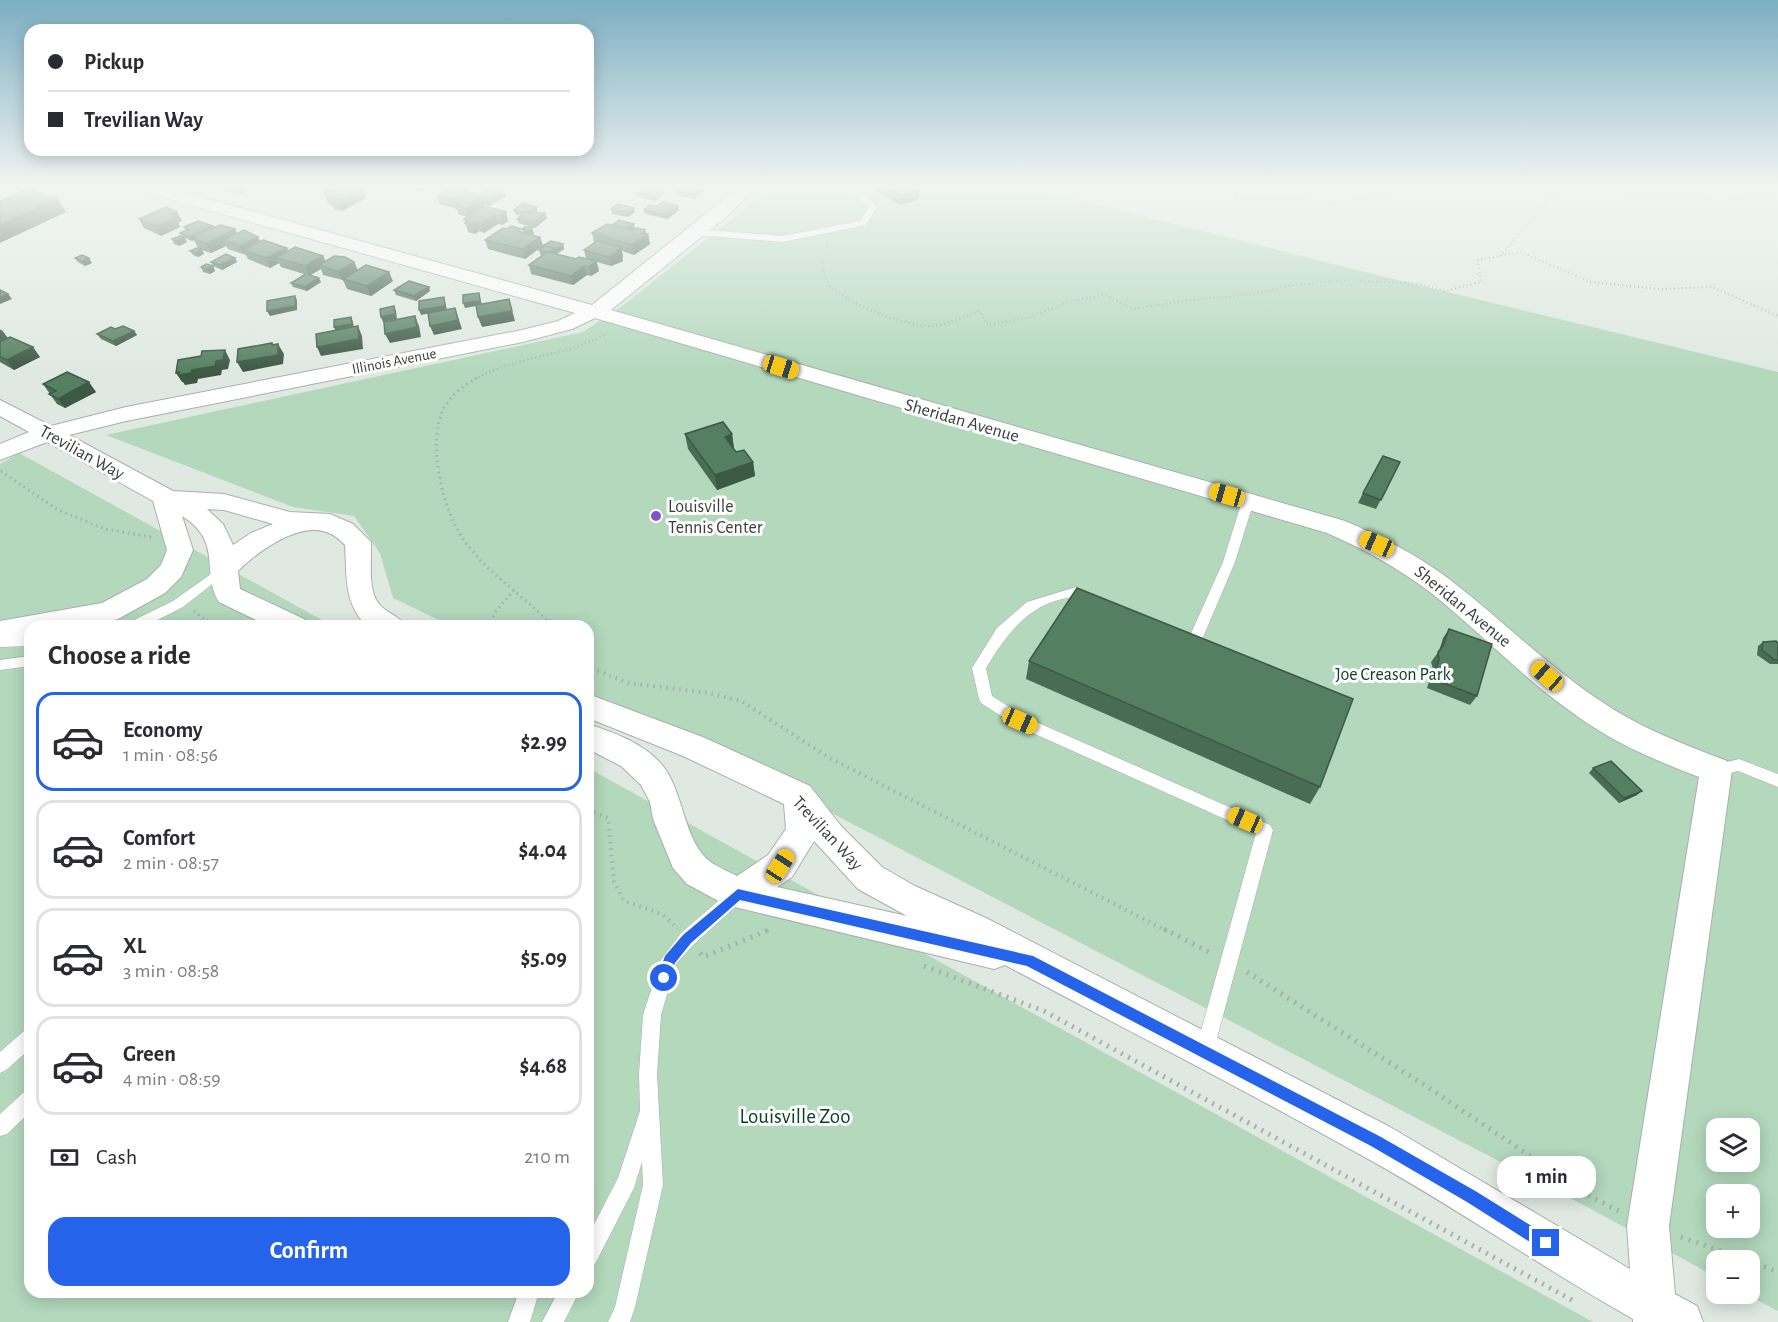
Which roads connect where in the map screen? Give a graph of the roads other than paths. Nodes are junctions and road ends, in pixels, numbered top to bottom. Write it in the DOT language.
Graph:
graph roads {
  1 [pos="371,250"];
  2 [pos="674,250"];
  3 [pos="594,312"];
  4 [pos="0,406"];
  5 [pos="46,434"];
  6 [pos="0,453"];
  7 [pos="164,497"];
  8 [pos="1248,501"];
  9 [pos="308,522"];
  10 [pos="225,568"];
  11 [pos="1109,604"];
  12 [pos="64,620"];
  13 [pos="147,620"];
  14 [pos="281,620"];
  15 [pos="377,620"];
  16 [pos="24,627"];
  17 [pos="0,631"];
  18 [pos="1196,638"];
  19 [pos="24,641"];
  20 [pos="0,642"];
  21 [pos="24,663"];
  22 [pos="0,665"];
  23 [pos="594,708"];
  24 [pos="594,738"];
  25 [pos="1716,770"];
  26 [pos="1778,781"];
  27 [pos="799,796"];
  28 [pos="738,894"];
  29 [pos="1028,960"];
  30 [pos="24,1042"];
  31 [pos="1204,1051"];
  32 [pos="0,1064"];
  33 [pos="24,1105"];
  34 [pos="650,1107"];
  35 [pos="0,1127"];
  36 [pos="594,1245"];
  37 [pos="528,1298"];
  38 [pos="566,1298"];
  39 [pos="1664,1317"];
  40 [pos="519,1322"];
  41 [pos="553,1322"];
  42 [pos="619,1322"];
  1 -- 3 [label="street, Sheridan Avenue"];
  2 -- 3 [label="street, Illinois Avenue"];
  3 -- 5 [label="street, Illinois Avenue"];
  3 -- 8 [label="street, Sheridan Avenue"];
  4 -- 5 [label="street, Trevilian Way"];
  5 -- 6 [label="street, Illinois Avenue"];
  5 -- 7 [label="street, Trevilian Way"];
  7 -- 9 [label="street, Trevilian Way"];
  7 -- 10 [label="street, Trevilian Way"];
  7 -- 12 [label="street"];
  8 -- 18 [label="lane"];
  8 -- 25 [label="street, Sheridan Avenue"];
  9 -- 10 [label="street, Trevilian Way"];
  9 -- 15 [label="street, Trevilian Way"];
  10 -- 13 [label="lane"];
  10 -- 14 [label="street, Trevilian Way"];
  11 -- 31 [label="lane"];
  16 -- 17 [label="street"];
  19 -- 20 [label="lane"];
  21 -- 22 [label="lane"];
  23 -- 27 [label="street, Trevilian Way"];
  24 -- 28 [label="street, Trevilian Way"];
  25 -- 26 [label="lane"];
  25 -- 39 [label="street"];
  27 -- 28 [label="street"];
  27 -- 29 [label="street, Trevilian Way"];
  28 -- 29 [label="street, Trevilian Way"];
  28 -- 34 [label="lane"];
  29 -- 31 [label="street, Trevilian Way"];
  30 -- 32 [label="lane"];
  31 -- 39 [label="street, Trevilian Way"];
  33 -- 35 [label="lane"];
  34 -- 36 [label="lane"];
  34 -- 42 [label="lane"];
  37 -- 40 [label="lane"];
  38 -- 41 [label="lane"];
}
